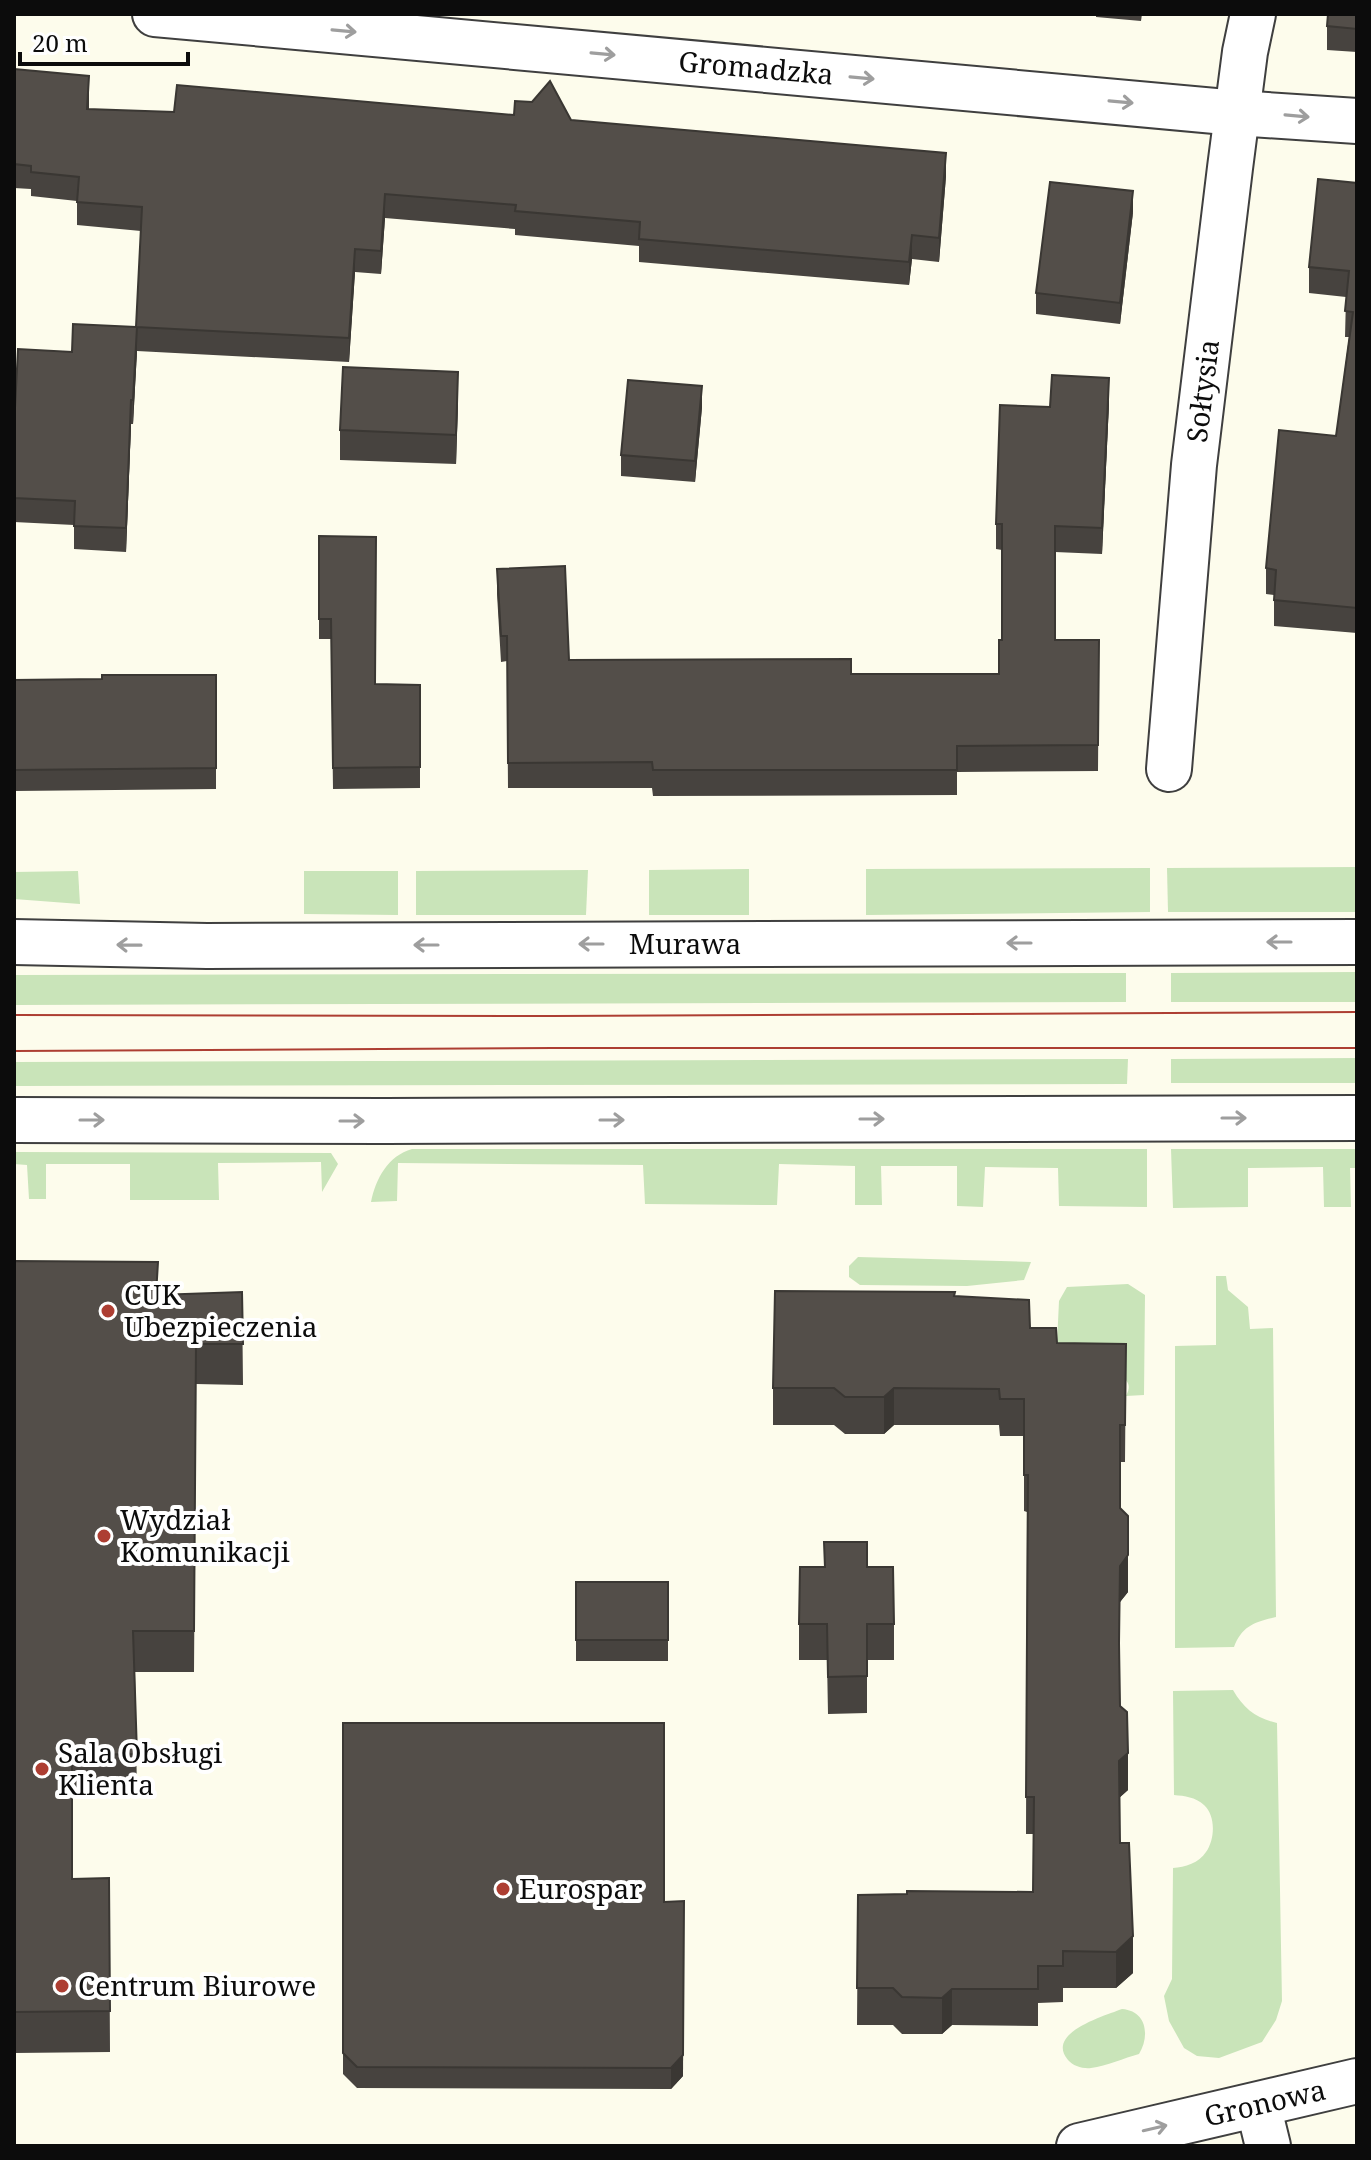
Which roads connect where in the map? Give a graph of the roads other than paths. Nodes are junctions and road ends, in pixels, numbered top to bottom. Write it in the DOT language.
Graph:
graph roads {
  1 [pos="155,14"];
  2 [pos="1253,14"];
  3 [pos="1237,113"];
  4 [pos="1357,121"];
  5 [pos="1169,769"];
  6 [pos="14,942"];
  7 [pos="1357,942"];
  8 [pos="1357,1118"];
  9 [pos="14,1120"];
  10 [pos="1357,2081"];
  11 [pos="1258,2105"];
  12 [pos="1079,2146"];
  13 [pos="1268,2146"];
  1 -- 3 [label="street, Gromadzka, one-way"];
  2 -- 3 [label="street, Sołtysia"];
  3 -- 4 [label="street, Gromadzka, one-way"];
  3 -- 5 [label="street, Sołtysia"];
  7 -- 6 [label="street, Murawa, one-way"];
  9 -- 8 [label="street, one-way"];
  10 -- 11 [label="street, Gronowa"];
  12 -- 11 [label="street, Gronowa, one-way"];
  11 -- 13 [label="street"];
}
